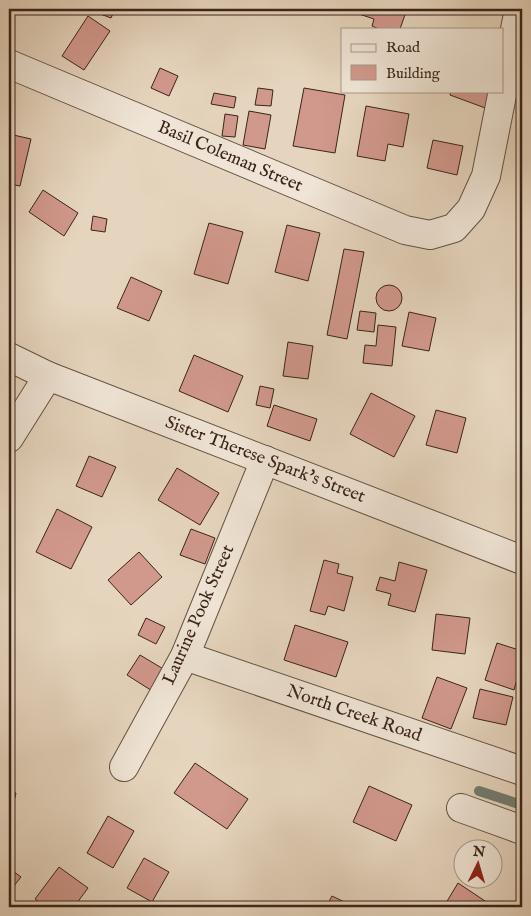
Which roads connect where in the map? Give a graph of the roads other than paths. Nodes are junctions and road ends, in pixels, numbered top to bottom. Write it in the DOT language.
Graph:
graph roads {
  1 [pos="519,9"];
  2 [pos="9,64"];
  3 [pos="504,85"];
  4 [pos="503,92"];
  5 [pos="9,357"];
  6 [pos="48,376"];
  7 [pos="9,438"];
  8 [pos="265,460"];
  9 [pos="522,560"];
  10 [pos="185,656"];
  11 [pos="124,766"];
  12 [pos="522,772"];
  13 [pos="461,808"];
  14 [pos="522,830"];
  1 -- 3 [label="street, Basil Coleman Street"];
  2 -- 4 [label="street, Basil Coleman Street"];
  5 -- 6 [label="street, Sister Therese Spark's Street"];
  6 -- 7 [label="street"];
  6 -- 8 [label="street, Sister Therese Spark's Street"];
  8 -- 9 [label="street, Sister Therese Spark's Street"];
  8 -- 10 [label="street, Laurine Pook Street"];
  10 -- 11 [label="street, Laurine Pook Street"];
  10 -- 12 [label="street, North Creek Road"];
  13 -- 14 [label="street"];
}
